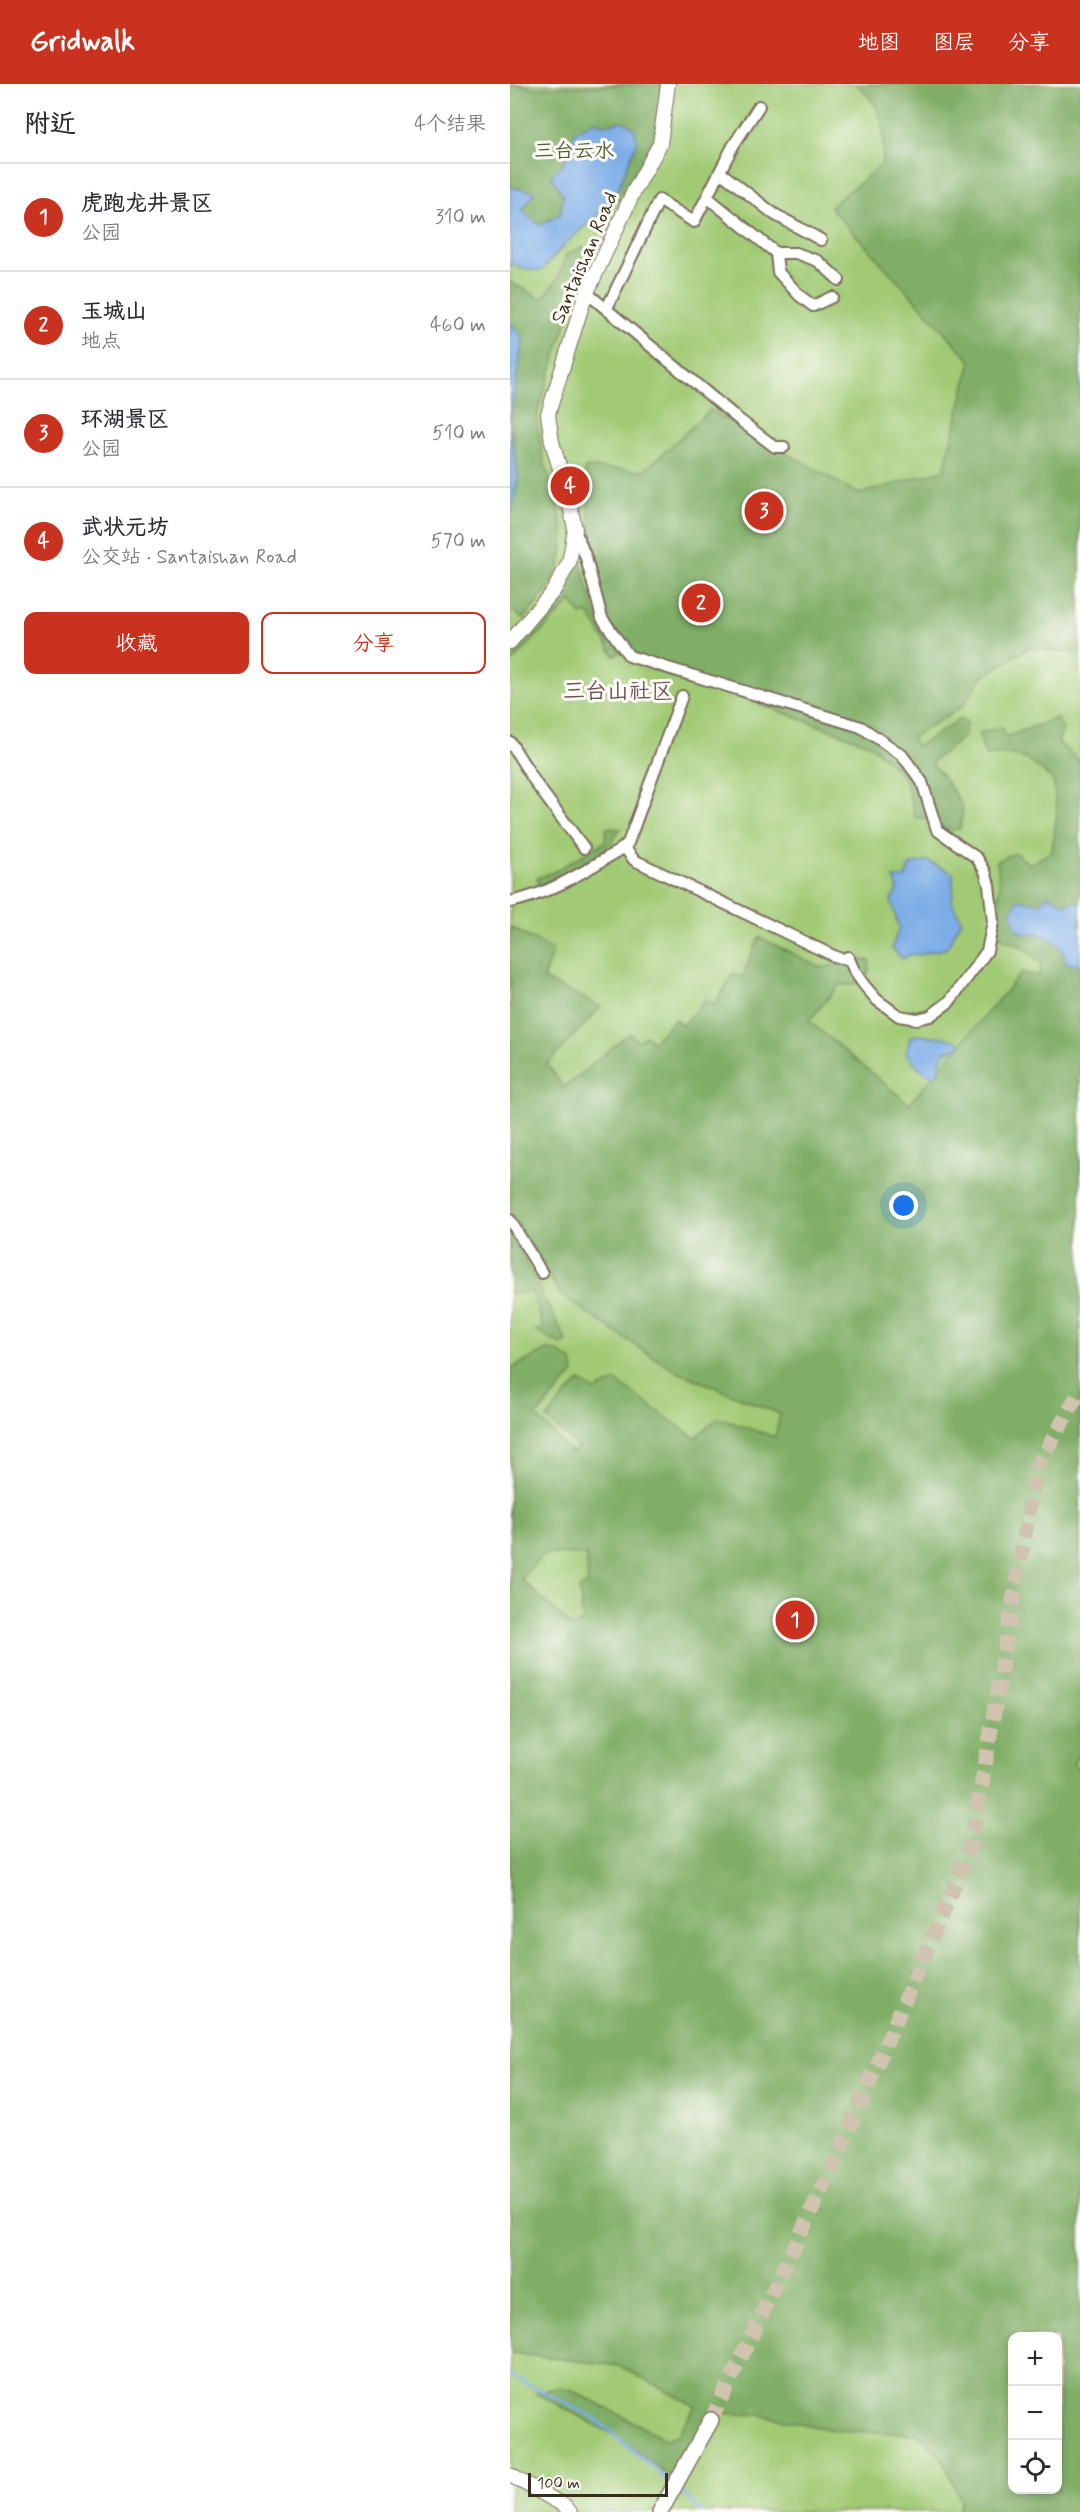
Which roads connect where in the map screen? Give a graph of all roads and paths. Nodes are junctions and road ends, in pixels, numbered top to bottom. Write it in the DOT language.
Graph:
graph roads {
  1 [pos="668,84"];
  2 [pos="759,106"];
  3 [pos="720,172"];
  4 [pos="707,197"];
  5 [pos="822,240"];
  6 [pos="776,253"];
  7 [pos="839,280"];
  8 [pos="587,293"];
  9 [pos="832,297"];
  10 [pos="607,308"];
  11 [pos="784,447"];
  12 [pos="575,529"];
  13 [pos="510,642"];
  14 [pos="682,696"];
  15 [pos="510,742"];
  16 [pos="624,847"];
  17 [pos="584,848"];
  18 [pos="510,902"];
  19 [pos="510,1220"];
  20 [pos="542,1273"];
  21 [pos="711,2420"];
  22 [pos="510,2475"];
  23 [pos="565,2510"];
  24 [pos="660,2512"];
  1 -- 8 [label="street, Santaishan Road"];
  2 -- 3 [label="street"];
  3 -- 4 [label="street"];
  3 -- 5 [label="street"];
  4 -- 6 [label="street"];
  4 -- 10 [label="street"];
  6 -- 7 [label="street"];
  6 -- 9 [label="street"];
  8 -- 10 [label="street"];
  8 -- 12 [label="street, Santaishan Road"];
  10 -- 11 [label="street"];
  12 -- 13 [label="street, Santaishan Road"];
  12 -- 16 [label="street"];
  14 -- 16 [label="street"];
  15 -- 17 [label="street"];
  16 -- 18 [label="street"];
  19 -- 20 [label="street"];
  21 -- 24 [label="main road"];
  22 -- 23 [label="street"];
}
